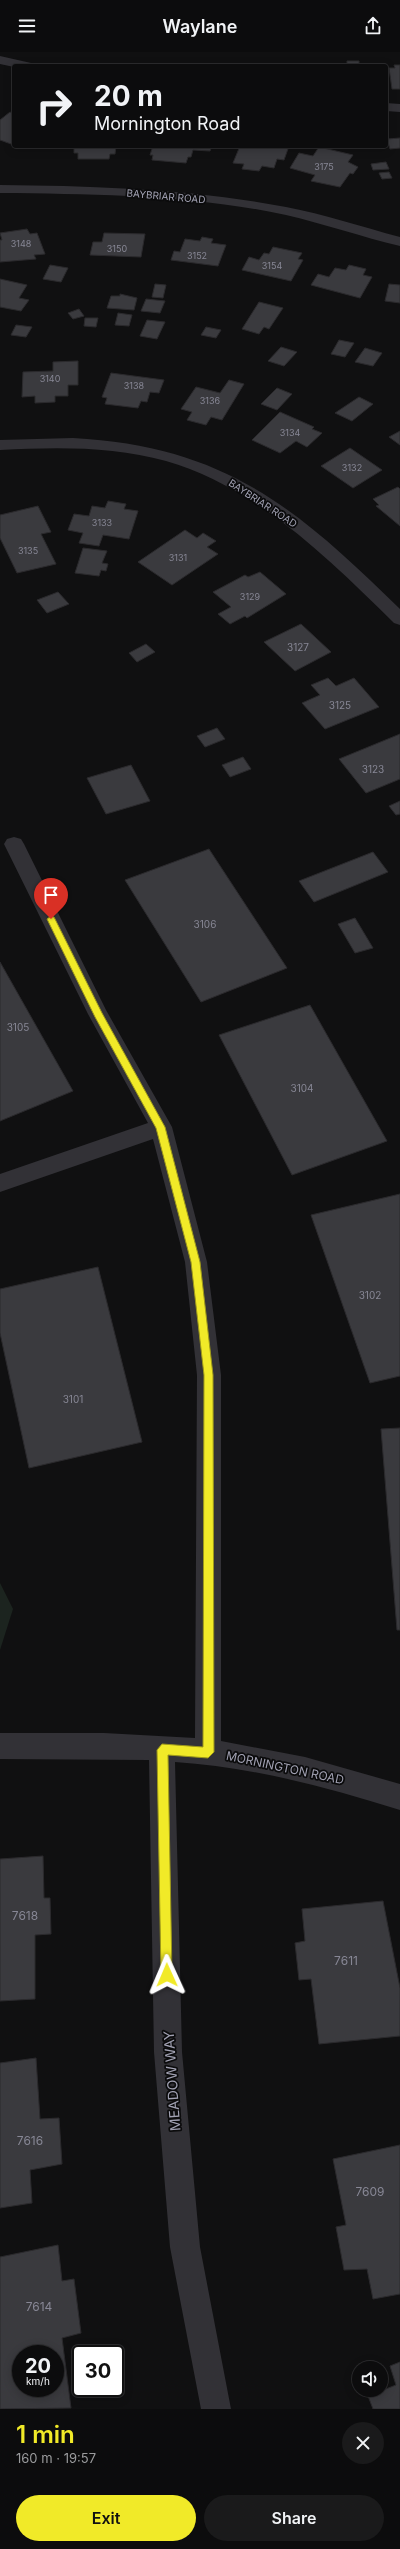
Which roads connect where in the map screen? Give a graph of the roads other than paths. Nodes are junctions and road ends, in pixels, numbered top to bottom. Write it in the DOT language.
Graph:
graph roads {
  1 [pos="0,60"];
  2 [pos="17,64"];
  3 [pos="388,107"];
  4 [pos="400,108"];
  5 [pos="0,189"];
  6 [pos="400,242"];
  7 [pos="0,445"];
  8 [pos="400,618"];
  9 [pos="14,844"];
  10 [pos="160,1127"];
  11 [pos="0,1183"];
  12 [pos="0,1746"];
  13 [pos="162,1750"];
  14 [pos="208,1752"];
  15 [pos="400,1797"];
  16 [pos="216,2409"];
  1 -- 2 [label="street"];
  3 -- 4 [label="street"];
  5 -- 6 [label="street, BAYBRIAR ROAD"];
  7 -- 8 [label="street, BAYBRIAR ROAD"];
  9 -- 10 [label="street"];
  10 -- 11 [label="street"];
  10 -- 14 [label="street"];
  12 -- 13 [label="street, MORNINGTON ROAD"];
  13 -- 14 [label="street, MORNINGTON ROAD"];
  13 -- 16 [label="street, MEADOW WAY"];
  14 -- 15 [label="street, MORNINGTON ROAD"];
}
